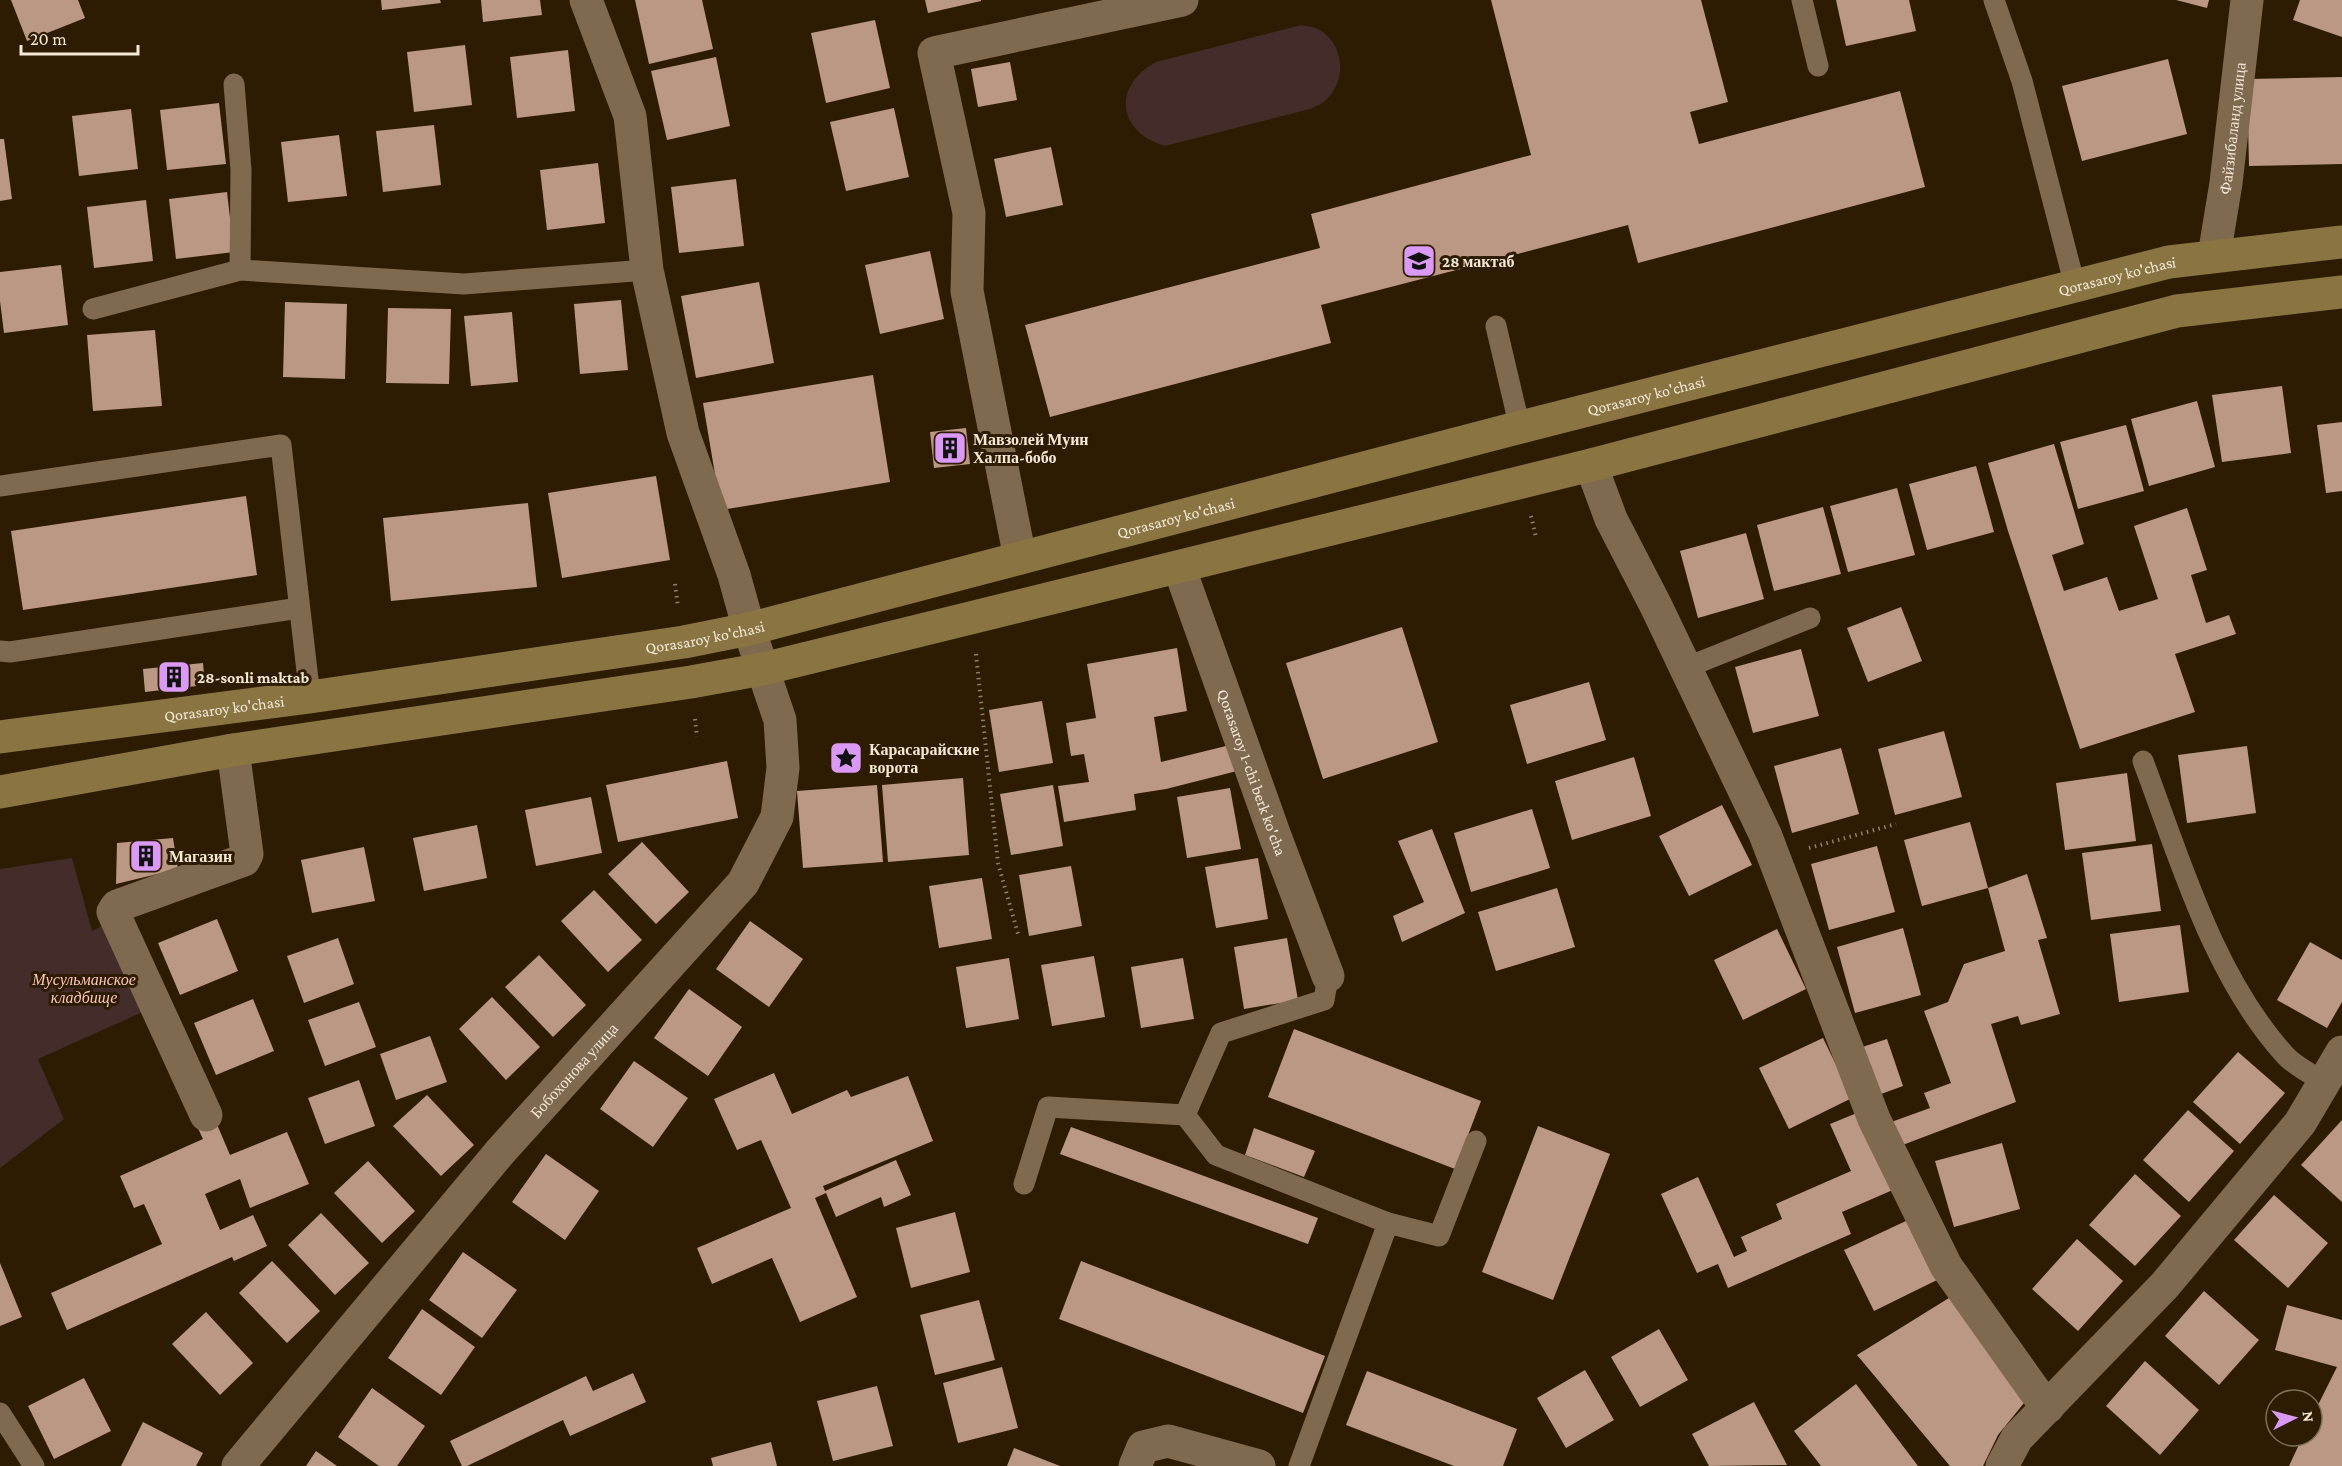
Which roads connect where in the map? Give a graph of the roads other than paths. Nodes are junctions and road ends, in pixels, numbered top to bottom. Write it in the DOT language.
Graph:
graph roads {
  1 [pos="586,0"];
  2 [pos="1182,0"];
  3 [pos="1802,0"];
  4 [pos="1994,0"];
  5 [pos="2247,0"];
  6 [pos="1818,66"];
  7 [pos="234,84"];
  8 [pos="2342,242"];
  9 [pos="2214,256"];
  10 [pos="240,270"];
  11 [pos="647,270"];
  12 [pos="2075,286"];
  13 [pos="2342,292"];
  14 [pos="93,309"];
  15 [pos="1496,326"];
  16 [pos="1520,428"];
  17 [pos="1591,465"];
  18 [pos="0,486"];
  19 [pos="1020,558"];
  20 [pos="1179,567"];
  21 [pos="299,608"];
  22 [pos="1810,618"];
  23 [pos="749,629"];
  24 [pos="0,651"];
  25 [pos="1685,668"];
  26 [pos="763,669"];
  27 [pos="310,697"];
  28 [pos="0,737"];
  29 [pos="233,750"];
  30 [pos="2143,761"];
  31 [pos="0,792"];
  32 [pos="1328,976"];
  33 [pos="2342,1052"];
  34 [pos="2325,1083"];
  35 [pos="206,1115"];
  36 [pos="1185,1115"];
  37 [pos="1476,1141"];
  38 [pos="1024,1184"];
  39 [pos="1388,1223"];
  40 [pos="2048,1407"];
  41 [pos="0,1413"];
  42 [pos="34,1466"];
  43 [pos="238,1466"];
  44 [pos="1135,1466"];
  45 [pos="1259,1466"];
  46 [pos="1299,1466"];
  47 [pos="2002,1466"];
  1 -- 11 [label="street, Бобохонова улица"];
  2 -- 19 [label="street"];
  3 -- 6 [label="lane"];
  4 -- 12 [label="lane"];
  5 -- 9 [label="street, Файзибаланд улица"];
  7 -- 10 [label="lane"];
  8 -- 9 [label="main road, Qorasaroy ko'chasi"];
  9 -- 12 [label="main road, Qorasaroy ko'chasi"];
  10 -- 11 [label="lane"];
  10 -- 14 [label="lane"];
  11 -- 23 [label="street, Бобохонова улица"];
  12 -- 16 [label="main road, Qorasaroy ko'chasi"];
  13 -- 17 [label="main road"];
  15 -- 16 [label="lane"];
  16 -- 19 [label="main road, Qorasaroy ko'chasi"];
  17 -- 20 [label="main road"];
  17 -- 25 [label="street"];
  18 -- 21 [label="lane"];
  19 -- 23 [label="main road, Qorasaroy ko'chasi"];
  20 -- 26 [label="main road"];
  20 -- 32 [label="street, Qorasaroy 1-chi berk ko'cha"];
  21 -- 24 [label="lane"];
  21 -- 27 [label="lane"];
  22 -- 25 [label="lane"];
  23 -- 26 [label="street, Бобохонова улица"];
  23 -- 27 [label="main road, Qorasaroy ko'chasi"];
  25 -- 40 [label="street"];
  26 -- 29 [label="main road"];
  26 -- 43 [label="street, Бобохонова улица"];
  27 -- 28 [label="main road, Qorasaroy ko'chasi"];
  29 -- 31 [label="main road"];
  29 -- 35 [label="street"];
  30 -- 34 [label="lane"];
  32 -- 36 [label="lane"];
  33 -- 34 [label="street"];
  34 -- 40 [label="street"];
  36 -- 38 [label="lane"];
  36 -- 39 [label="lane"];
  37 -- 39 [label="lane"];
  39 -- 46 [label="lane"];
  40 -- 47 [label="street"];
  41 -- 42 [label="lane"];
  44 -- 45 [label="street"];
}
